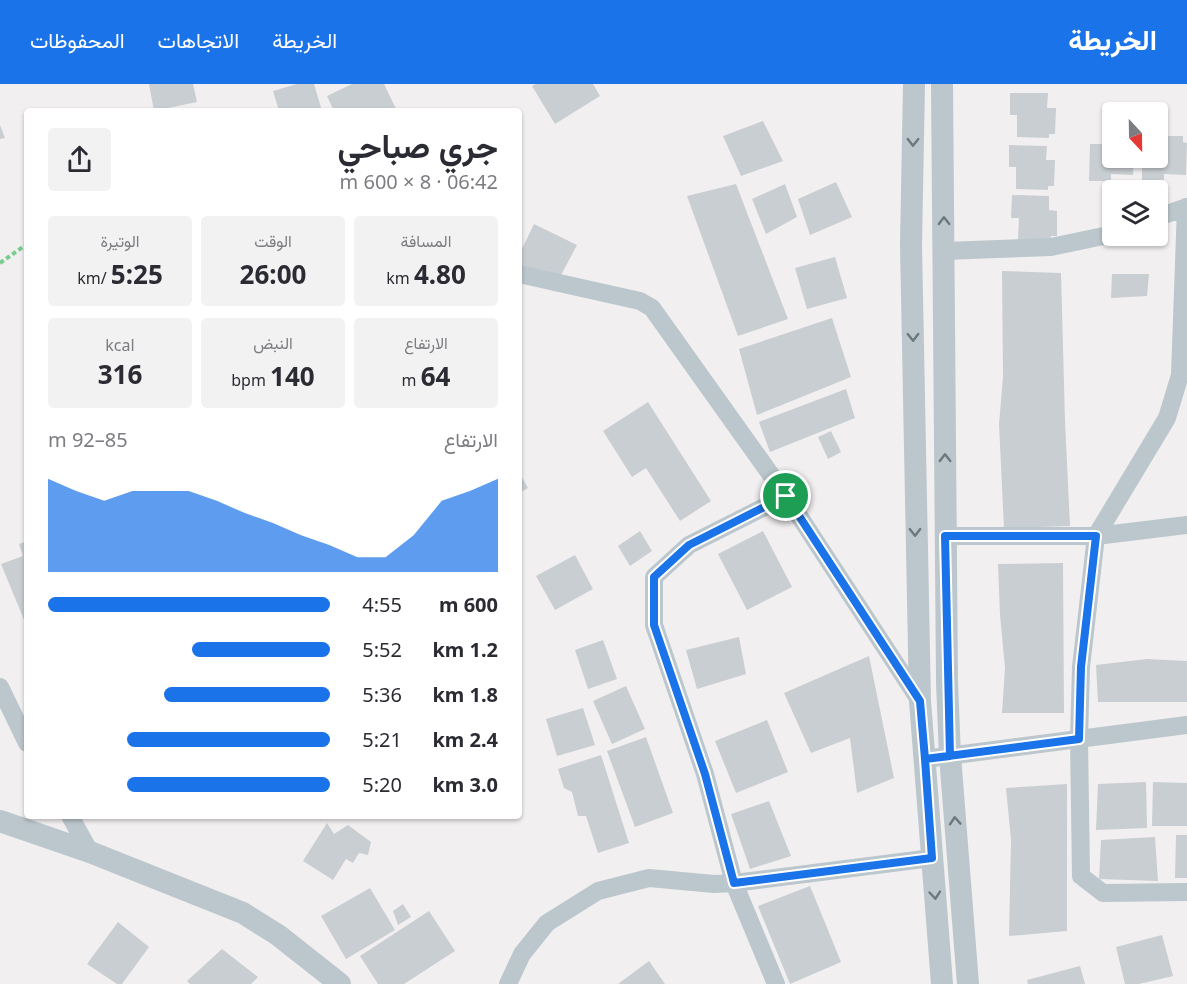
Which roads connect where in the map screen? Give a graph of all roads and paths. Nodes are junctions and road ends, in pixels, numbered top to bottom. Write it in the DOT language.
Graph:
graph roads {
  1 [pos="914,84"];
  2 [pos="942,84"];
  3 [pos="1186,207"];
  4 [pos="1168,214"];
  5 [pos="1102,236"];
  6 [pos="24,246"];
  7 [pos="945,251"];
  8 [pos="0,263"];
  9 [pos="522,275"];
  10 [pos="786,496"];
  11 [pos="1187,525"];
  12 [pos="945,536"];
  13 [pos="1096,536"];
  14 [pos="0,687"];
  15 [pos="920,701"];
  16 [pos="1187,725"];
  17 [pos="24,737"];
  18 [pos="1079,739"];
  19 [pos="950,756"];
  20 [pos="925,759"];
  21 [pos="72,819"];
  22 [pos="0,821"];
  23 [pos="90,852"];
  24 [pos="932,858"];
  25 [pos="734,883"];
  26 [pos="1187,892"];
  27 [pos="340,984"];
  28 [pos="508,984"];
  29 [pos="776,984"];
  30 [pos="942,984"];
  31 [pos="968,984"];
  1 -- 15 [label="street, one-way"];
  7 -- 2 [label="street, one-way"];
  3 -- 4 [label="street"];
  3 -- 13 [label="street"];
  5 -- 7 [label="street"];
  6 -- 8 [label="path"];
  12 -- 7 [label="street, one-way"];
  9 -- 10 [label="street"];
  10 -- 15 [label="street"];
  10 -- 25 [label="street"];
  11 -- 13 [label="street"];
  12 -- 13 [label="street"];
  12 -- 19 [label="street"];
  13 -- 18 [label="street"];
  14 -- 17 [label="street"];
  15 -- 20 [label="street"];
  16 -- 18 [label="street"];
  18 -- 19 [label="street"];
  18 -- 26 [label="street"];
  19 -- 20 [label="street"];
  31 -- 19 [label="street, one-way"];
  20 -- 24 [label="street"];
  21 -- 23 [label="street"];
  22 -- 23 [label="street"];
  23 -- 27 [label="street"];
  24 -- 25 [label="street"];
  24 -- 30 [label="street, one-way"];
  25 -- 28 [label="street"];
  25 -- 29 [label="street"];
}
